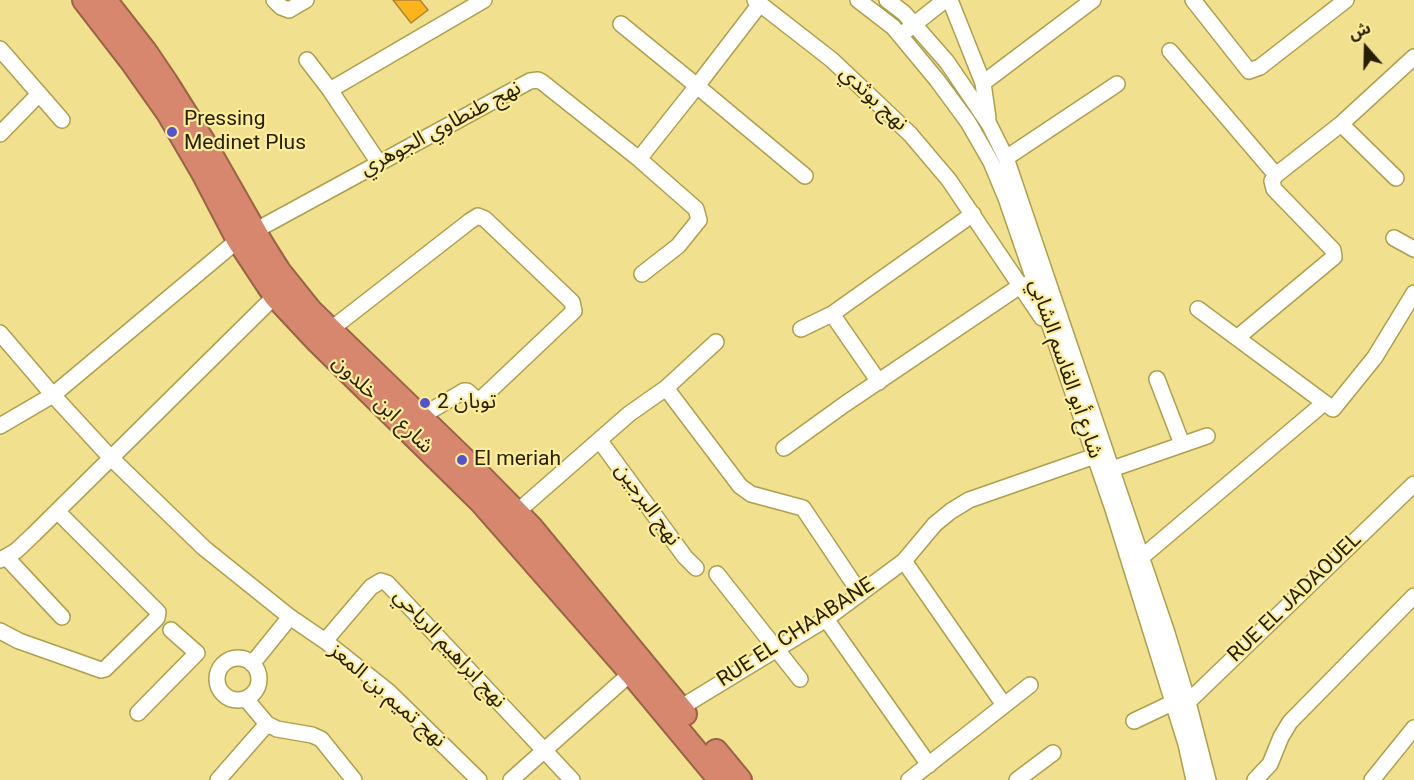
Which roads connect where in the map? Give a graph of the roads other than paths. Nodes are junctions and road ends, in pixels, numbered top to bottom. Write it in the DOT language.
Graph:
graph roads {
  1 [pos="84,0"];
  2 [pos="105,0"];
  3 [pos="274,0"];
  4 [pos="306,0"];
  5 [pos="484,0"];
  6 [pos="858,0"];
  7 [pos="887,0"];
  8 [pos="913,0"];
  9 [pos="945,0"];
  10 [pos="950,0"];
  11 [pos="1093,0"];
  12 [pos="1193,0"];
  13 [pos="1346,0"];
  14 [pos="758,2"];
  15 [pos="909,19"];
  16 [pos="621,24"];
  17 [pos="897,32"];
  18 [pos="0,49"];
  19 [pos="1170,51"];
  20 [pos="1414,57"];
  21 [pos="307,60"];
  22 [pos="983,83"];
  23 [pos="1117,84"];
  24 [pos="697,86"];
  25 [pos="330,90"];
  26 [pos="39,94"];
  27 [pos="62,120"];
  28 [pos="989,124"];
  29 [pos="1341,124"];
  30 [pos="0,134"];
  31 [pos="1006,158"];
  32 [pos="639,159"];
  33 [pos="379,164"];
  34 [pos="1276,175"];
  35 [pos="805,176"];
  36 [pos="1396,178"];
  37 [pos="973,214"];
  38 [pos="246,235"];
  39 [pos="1394,238"];
  40 [pos="1414,249"];
  41 [pos="642,274"];
  42 [pos="1041,279"];
  43 [pos="1020,286"];
  44 [pos="275,296"];
  45 [pos="1412,300"];
  46 [pos="1198,309"];
  47 [pos="832,314"];
  48 [pos="801,329"];
  49 [pos="330,330"];
  50 [pos="0,333"];
  51 [pos="1053,334"];
  52 [pos="1238,338"];
  53 [pos="716,342"];
  54 [pos="1157,379"];
  55 [pos="879,382"];
  56 [pos="666,388"];
  57 [pos="53,395"];
  58 [pos="1324,403"];
  59 [pos="420,417"];
  60 [pos="0,426"];
  61 [pos="1207,436"];
  62 [pos="600,441"];
  63 [pos="1182,444"];
  64 [pos="784,448"];
  65 [pos="1095,456"];
  66 [pos="110,457"];
  67 [pos="1112,469"];
  68 [pos="1414,484"];
  69 [pos="57,511"];
  70 [pos="517,512"];
  71 [pos="3,558"];
  72 [pos="904,561"];
  73 [pos="1136,562"];
  74 [pos="696,568"];
  75 [pos="717,574"];
  76 [pos="860,593"];
  77 [pos="1414,596"];
  78 [pos="62,617"];
  79 [pos="290,617"];
  80 [pos="826,619"];
  81 [pos="171,630"];
  82 [pos="0,631"];
  83 [pos="325,641"];
  84 [pos="776,648"];
  85 [pos="197,653"];
  86 [pos="252,664"];
  87 [pos="218,672"];
  88 [pos="631,673"];
  89 [pos="800,679"];
  90 [pos="1029,685"];
  91 [pos="246,699"];
  92 [pos="1180,703"];
  93 [pos="1004,705"];
  94 [pos="680,708"];
  95 [pos="138,713"];
  96 [pos="1134,721"];
  97 [pos="267,724"];
  98 [pos="1414,728"];
  99 [pos="544,752"];
  100 [pos="1053,753"];
  101 [pos="929,765"];
  102 [pos="218,780"];
  103 [pos="354,780"];
  104 [pos="479,780"];
  105 [pos="511,780"];
  106 [pos="572,780"];
  107 [pos="720,780"];
  108 [pos="740,780"];
  109 [pos="909,780"];
  110 [pos="1017,780"];
  111 [pos="1194,780"];
  112 [pos="1208,780"];
  113 [pos="1255,780"];
  114 [pos="1372,780"];
  1 -- 38 [label="highway, شارع ابن خلدون"];
  2 -- 38 [label="highway, شارع ابن خلدون"];
  3 -- 4 [label="street"];
  5 -- 25 [label="street"];
  6 -- 17 [label="street, شارع أبو القاسم الشابي"];
  7 -- 15 [label="street, شارع أبو القاسم الشابي"];
  8 -- 15 [label="street"];
  9 -- 15 [label="street"];
  10 -- 22 [label="street"];
  11 -- 22 [label="street"];
  12 -- 13 [label="street"];
  14 -- 24 [label="street"];
  14 -- 37 [label="street, نهج بوثدي"];
  15 -- 17 [label="street"];
  15 -- 28 [label="street, شارع أبو القاسم الشابي"];
  16 -- 24 [label="street"];
  17 -- 42 [label="street, شارع أبو القاسم الشابي"];
  18 -- 26 [label="street"];
  19 -- 34 [label="street"];
  20 -- 29 [label="street"];
  21 -- 25 [label="street"];
  22 -- 28 [label="street"];
  23 -- 31 [label="street"];
  24 -- 32 [label="street"];
  24 -- 35 [label="street"];
  25 -- 33 [label="street"];
  26 -- 27 [label="street"];
  26 -- 30 [label="street"];
  28 -- 31 [label="street, شارع أبو القاسم الشابي"];
  29 -- 34 [label="street"];
  29 -- 36 [label="street"];
  31 -- 42 [label="street, شارع أبو القاسم الشابي"];
  32 -- 33 [label="street, نهج طنطاوي الجوهري"];
  32 -- 41 [label="street"];
  33 -- 38 [label="street, نهج طنطاوي الجوهري"];
  34 -- 52 [label="street"];
  37 -- 43 [label="street, نهج بوثدي"];
  37 -- 47 [label="street"];
  38 -- 44 [label="highway, شارع ابن خلدون"];
  38 -- 49 [label="highway, شارع ابن خلدون"];
  38 -- 57 [label="street, نهج طنطاوي الجوهري"];
  39 -- 40 [label="street"];
  42 -- 43 [label="street"];
  42 -- 51 [label="street, شارع أبو القاسم الشابي"];
  42 -- 67 [label="street, شارع أبو القاسم الشابي"];
  43 -- 51 [label="street, نهج بوثدي"];
  43 -- 55 [label="street"];
  44 -- 66 [label="street"];
  44 -- 88 [label="highway, شارع ابن خلدون"];
  45 -- 58 [label="street"];
  46 -- 52 [label="street"];
  47 -- 48 [label="street"];
  47 -- 55 [label="street"];
  49 -- 59 [label="highway, شارع ابن خلدون"];
  49 -- 59 [label="street"];
  50 -- 57 [label="street, نهج تميم بن المعز"];
  51 -- 65 [label="street, شارع أبو القاسم الشابي"];
  52 -- 58 [label="street"];
  53 -- 56 [label="street"];
  54 -- 63 [label="street"];
  55 -- 64 [label="street"];
  56 -- 62 [label="street"];
  56 -- 76 [label="street"];
  57 -- 60 [label="street, نهج طنطاوي الجوهري"];
  57 -- 66 [label="street, نهج تميم بن المعز"];
  58 -- 73 [label="street"];
  59 -- 70 [label="highway, شارع ابن خلدون"];
  61 -- 63 [label="street"];
  62 -- 70 [label="street"];
  62 -- 74 [label="street, نهج البرجين"];
  63 -- 67 [label="street"];
  65 -- 72 [label="street, RUE EL CHAABANE"];
  65 -- 73 [label="street, شارع أبو القاسم الشابي"];
  66 -- 69 [label="street"];
  66 -- 79 [label="street, نهج تميم بن المعز"];
  67 -- 73 [label="street, شارع أبو القاسم الشابي"];
  68 -- 92 [label="street, RUE EL JADAOUEL"];
  69 -- 71 [label="street"];
  69 -- 82 [label="street"];
  70 -- 94 [label="highway, شارع ابن خلدون"];
  71 -- 78 [label="street"];
  72 -- 76 [label="street, RUE EL CHAABANE"];
  72 -- 93 [label="street"];
  73 -- 92 [label="street, شارع أبو القاسم الشابي"];
  75 -- 84 [label="street"];
  76 -- 80 [label="street, RUE EL CHAABANE"];
  77 -- 113 [label="street"];
  79 -- 83 [label="street, نهج تميم بن المعز"];
  79 -- 86 [label="street"];
  80 -- 84 [label="street, RUE EL CHAABANE"];
  80 -- 101 [label="street"];
  81 -- 85 [label="street"];
  83 -- 99 [label="street, نهج ابراهيم الرياحي"];
  83 -- 104 [label="street, نهج تميم بن المعز"];
  84 -- 89 [label="street"];
  84 -- 94 [label="street, RUE EL CHAABANE"];
  85 -- 87 [label="street"];
  85 -- 95 [label="street"];
  86 -- 87 [label="street"];
  86 -- 91 [label="street"];
  87 -- 91 [label="street"];
  88 -- 99 [label="street"];
  88 -- 107 [label="highway, شارع ابن خلدون"];
  90 -- 93 [label="street"];
  91 -- 97 [label="street"];
  92 -- 96 [label="street"];
  92 -- 111 [label="street, شارع أبو القاسم الشابي"];
  92 -- 112 [label="street, شارع أبو القاسم الشابي"];
  93 -- 101 [label="street"];
  94 -- 108 [label="highway, شارع ابن خلدون"];
  97 -- 102 [label="street"];
  97 -- 103 [label="street"];
  98 -- 114 [label="street"];
  99 -- 105 [label="street"];
  99 -- 106 [label="street, نهج ابراهيم الرياحي"];
  100 -- 110 [label="street"];
  101 -- 109 [label="street"];
}
